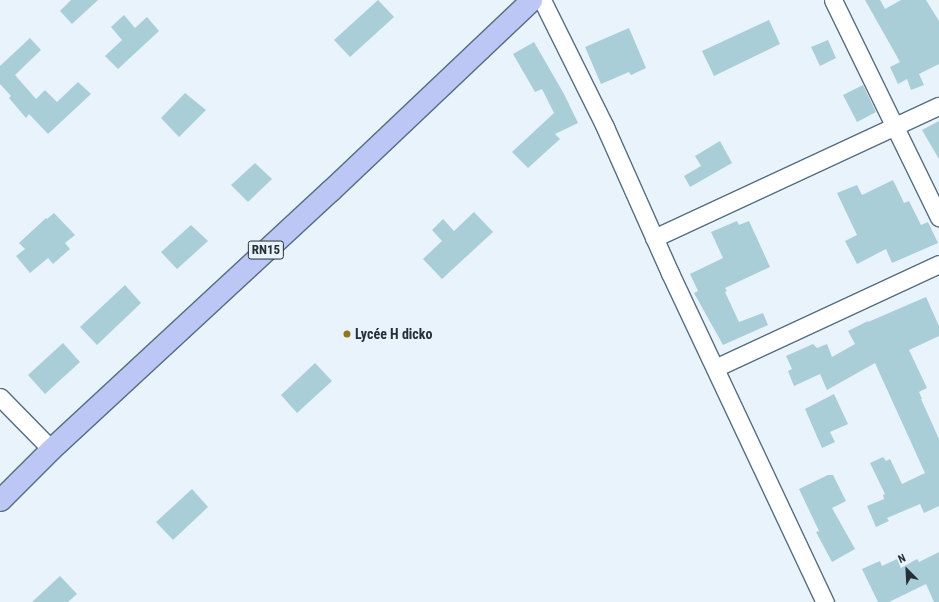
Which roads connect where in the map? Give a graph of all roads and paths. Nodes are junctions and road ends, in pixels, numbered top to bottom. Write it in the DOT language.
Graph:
graph roads {
  1 [pos="531,0"];
  2 [pos="542,0"];
  3 [pos="833,0"];
  4 [pos="939,106"];
  5 [pos="895,126"];
  6 [pos="939,217"];
  7 [pos="654,238"];
  8 [pos="939,264"];
  9 [pos="715,368"];
  10 [pos="0,397"];
  11 [pos="51,449"];
  12 [pos="0,500"];
  13 [pos="825,602"];
  1 -- 11 [label="main road, RN15"];
  2 -- 7 [label="street"];
  3 -- 5 [label="street"];
  4 -- 5 [label="street"];
  5 -- 6 [label="street"];
  5 -- 7 [label="street"];
  7 -- 9 [label="street"];
  8 -- 9 [label="street"];
  9 -- 13 [label="street"];
  10 -- 11 [label="street"];
  11 -- 12 [label="main road, RN15"];
}
